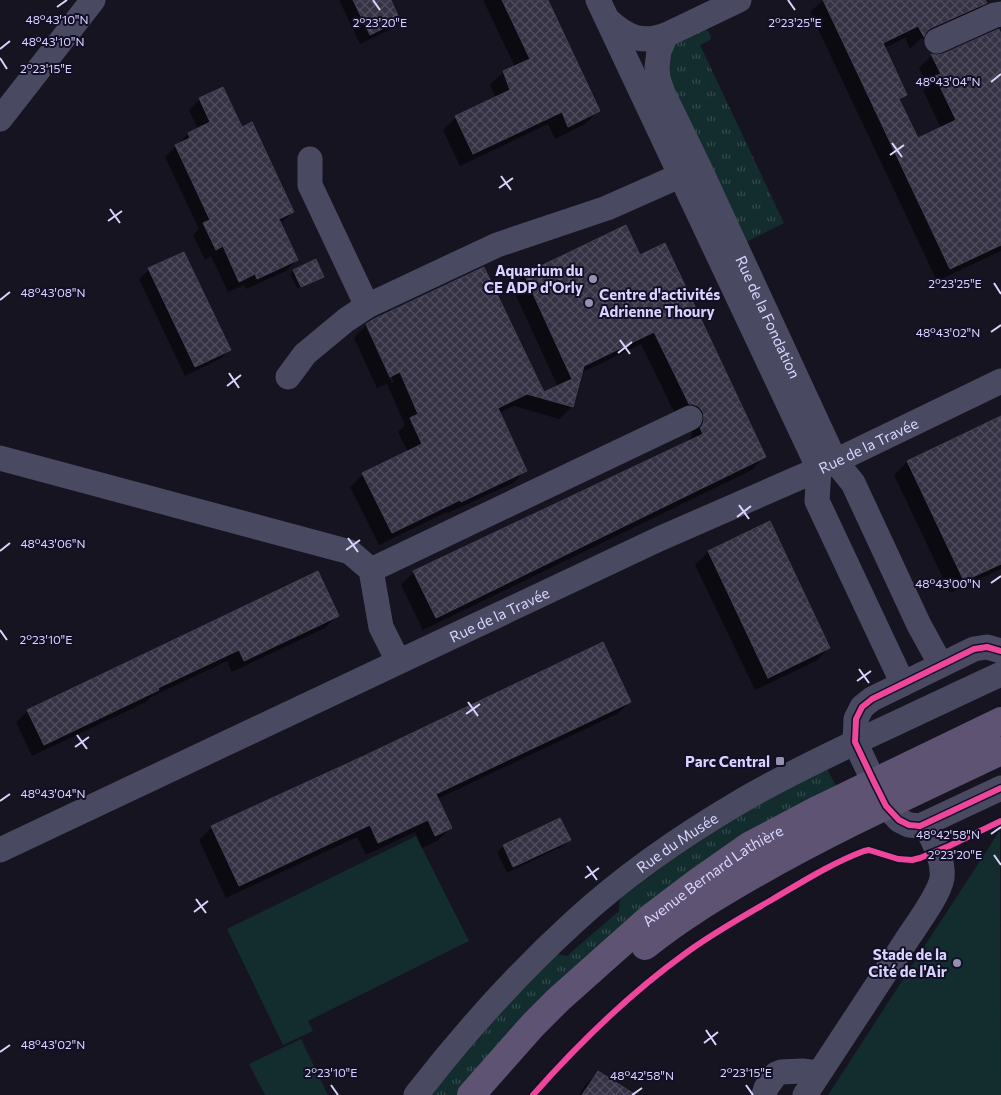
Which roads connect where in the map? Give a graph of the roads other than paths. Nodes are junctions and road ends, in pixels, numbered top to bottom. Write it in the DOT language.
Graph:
graph roads {
  1 [pos="93,0"];
  2 [pos="739,0"];
  3 [pos="603,10"];
  4 [pos="1001,14"];
  5 [pos="666,35"];
  6 [pos="937,41"];
  7 [pos="0,119"];
  8 [pos="310,159"];
  9 [pos="690,171"];
  10 [pos="368,306"];
  11 [pos="288,377"];
  12 [pos="1001,381"];
  13 [pos="690,418"];
  14 [pos="0,458"];
  15 [pos="827,465"];
  16 [pos="371,570"];
  17 [pos="1001,651"];
  18 [pos="398,661"];
  19 [pos="941,665"];
  20 [pos="1001,674"];
  21 [pos="903,684"];
  22 [pos="1001,721"];
  23 [pos="855,742"];
  24 [pos="1001,751"];
  25 [pos="1001,788"];
  26 [pos="880,794"];
  27 [pos="925,824"];
  28 [pos="0,850"];
  29 [pos="820,1073"];
  30 [pos="416,1095"];
  31 [pos="471,1095"];
  32 [pos="492,1095"];
  33 [pos="764,1095"];
  34 [pos="805,1095"];
  1 -- 7 [label="street"];
  2 -- 5 [label="street"];
  3 -- 5 [label="street"];
  3 -- 9 [label="street, Rue de la Fondation"];
  4 -- 6 [label="street"];
  5 -- 9 [label="street, Rue de la Fondation"];
  8 -- 10 [label="street"];
  9 -- 10 [label="street"];
  9 -- 15 [label="street, Rue de la Fondation"];
  10 -- 11 [label="street"];
  12 -- 15 [label="street, Rue de la Travée"];
  13 -- 16 [label="street"];
  14 -- 16 [label="street"];
  15 -- 18 [label="street, Rue de la Travée"];
  15 -- 19 [label="street, Rue de la Fondation"];
  15 -- 21 [label="street, Rue de la Fondation"];
  16 -- 18 [label="street"];
  17 -- 19 [label="street"];
  18 -- 28 [label="street, Rue de la Travée"];
  19 -- 21 [label="street"];
  20 -- 23 [label="street, Rue du Musée"];
  21 -- 23 [label="street"];
  22 -- 26 [label="main road, Avenue Bernard Lathière"];
  23 -- 26 [label="street"];
  23 -- 30 [label="street, Rue du Musée"];
  24 -- 26 [label="main road, Avenue Bernard Lathière"];
  25 -- 27 [label="street"];
  26 -- 27 [label="street"];
  26 -- 31 [label="main road, Avenue Bernard Lathière"];
  26 -- 32 [label="main road, Avenue Bernard Lathière"];
  27 -- 29 [label="street"];
  29 -- 33 [label="street"];
  29 -- 34 [label="street"];
}
